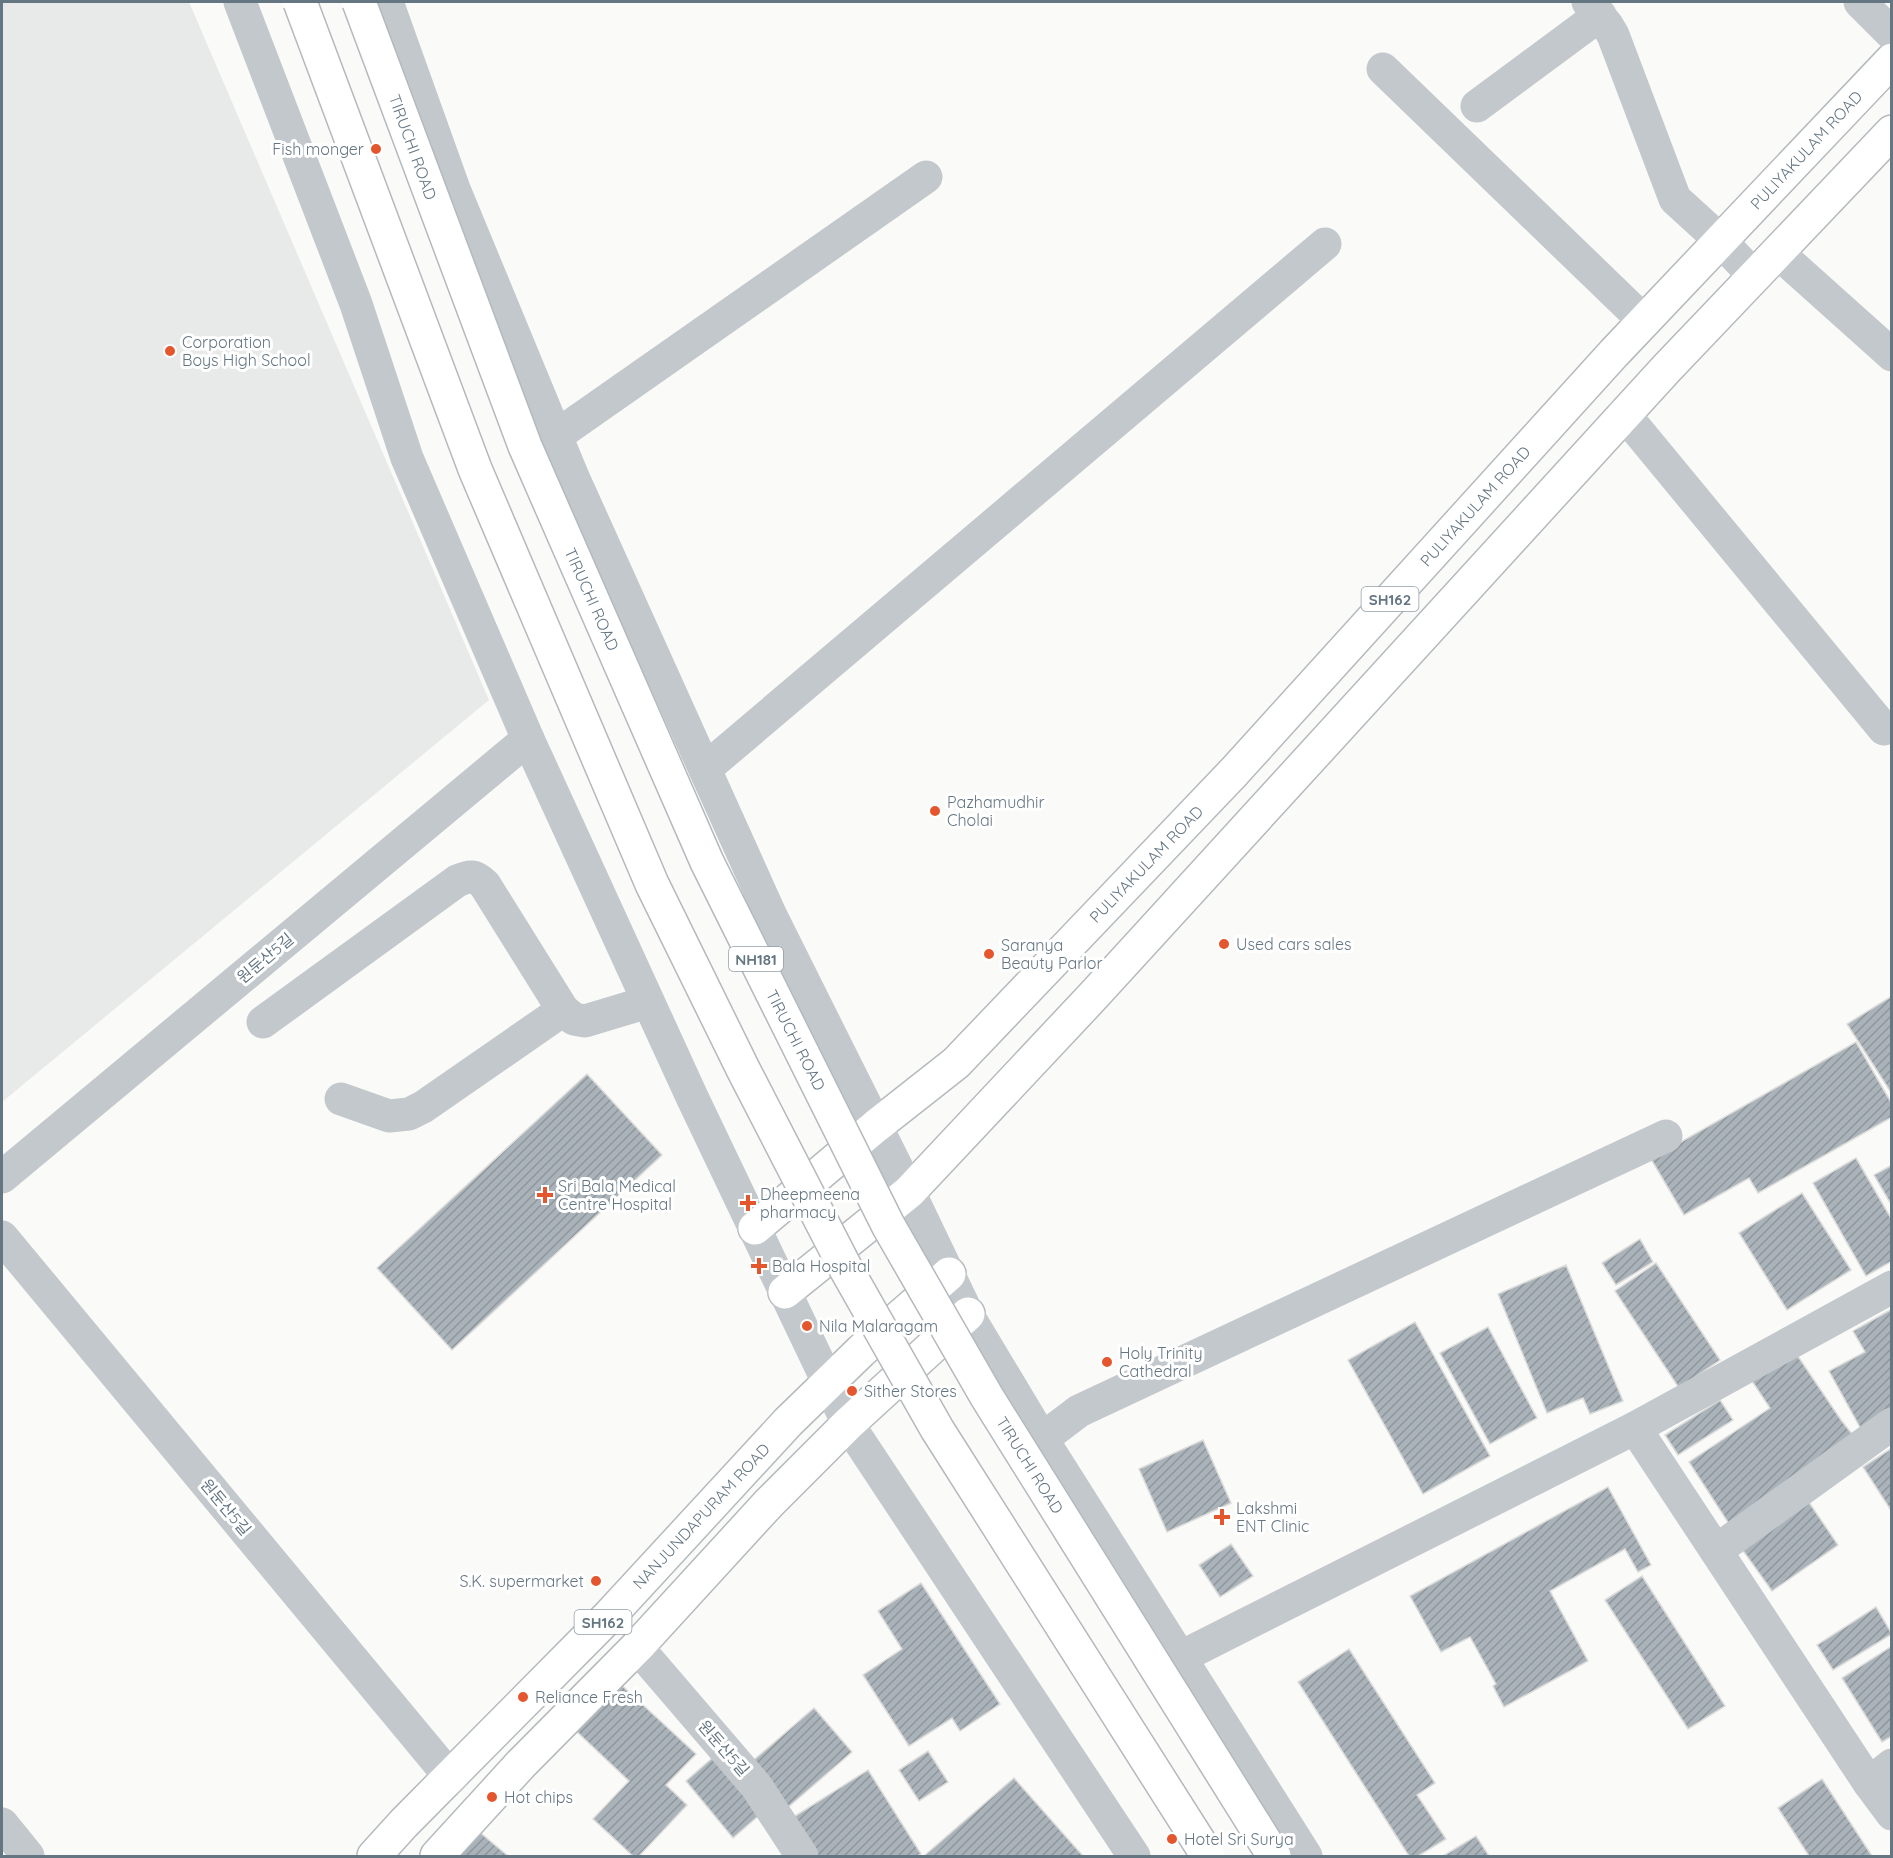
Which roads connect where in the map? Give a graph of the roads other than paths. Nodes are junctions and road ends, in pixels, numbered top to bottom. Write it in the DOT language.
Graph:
graph roads {
  1 [pos="240,2"];
  2 [pos="300,2"];
  3 [pos="359,2"];
  4 [pos="387,2"];
  5 [pos="1860,2"];
  6 [pos="1594,8"];
  7 [pos="1892,34"];
  8 [pos="1892,60"];
  9 [pos="1383,69"];
  10 [pos="1478,106"];
  11 [pos="1892,132"];
  12 [pos="926,177"];
  13 [pos="1720,240"];
  14 [pos="1325,244"];
  15 [pos="1777,252"];
  16 [pos="1754,276"];
  17 [pos="1644,321"];
  18 [pos="1892,355"];
  19 [pos="1624,414"];
  20 [pos="556,436"];
  21 [pos="1884,729"];
  22 [pos="528,739"];
  23 [pos="705,769"];
  24 [pos="648,1002"];
  25 [pos="563,1010"];
  26 [pos="263,1022"];
  27 [pos="341,1099"];
  28 [pos="876,1126"];
  29 [pos="1666,1136"];
  30 [pos="2,1177"];
  31 [pos="909,1192"];
  32 [pos="755,1228"];
  33 [pos="2,1237"];
  34 [pos="949,1274"];
  35 [pos="1892,1287"];
  36 [pos="785,1292"];
  37 [pos="968,1314"];
  38 [pos="828,1383"];
  39 [pos="848,1424"];
  40 [pos="1892,1424"];
  41 [pos="1635,1428"];
  42 [pos="1042,1439"];
  43 [pos="1717,1550"];
  44 [pos="637,1647"];
  45 [pos="1179,1658"];
  46 [pos="1880,1774"];
  47 [pos="451,1778"];
  48 [pos="1892,1814"];
  49 [pos="2,1824"];
  50 [pos="28,1857"];
  51 [pos="374,1857"];
  52 [pos="437,1857"];
  53 [pos="802,1857"];
  54 [pos="1134,1857"];
  55 [pos="1208,1857"];
  56 [pos="1274,1857"];
  57 [pos="1306,1857"];
  1 -- 22 [label="street"];
  2 -- 55 [label="main road, bridge"];
  3 -- 56 [label="main road, TIRUCHI ROAD / NH181, bridge"];
  4 -- 20 [label="street"];
  5 -- 7 [label="street"];
  6 -- 10 [label="street"];
  6 -- 13 [label="street"];
  8 -- 13 [label="main road, PULIYAKULAM ROAD / SH162"];
  9 -- 17 [label="street"];
  11 -- 15 [label="main road, SH162"];
  12 -- 20 [label="street"];
  13 -- 16 [label="street"];
  13 -- 17 [label="main road, PULIYAKULAM ROAD / SH162"];
  14 -- 23 [label="street"];
  15 -- 16 [label="main road, SH162"];
  15 -- 18 [label="street"];
  16 -- 19 [label="main road, SH162"];
  17 -- 28 [label="main road, PULIYAKULAM ROAD / SH162"];
  19 -- 21 [label="street"];
  19 -- 31 [label="main road, SH162"];
  20 -- 23 [label="street"];
  22 -- 24 [label="street"];
  22 -- 30 [label="street, 원둔산5길"];
  23 -- 28 [label="street"];
  24 -- 25 [label="street"];
  24 -- 32 [label="street"];
  25 -- 26 [label="street"];
  25 -- 27 [label="street"];
  28 -- 31 [label="street"];
  28 -- 32 [label="main road, PULIYAKULAM ROAD"];
  29 -- 42 [label="street"];
  31 -- 34 [label="street"];
  31 -- 36 [label="main road"];
  32 -- 36 [label="street"];
  33 -- 47 [label="street, 원둔산5길"];
  34 -- 37 [label="street"];
  34 -- 38 [label="main road, NANJUNDAPURAM ROAD"];
  35 -- 41 [label="street"];
  36 -- 38 [label="street"];
  37 -- 39 [label="main road"];
  37 -- 42 [label="street"];
  38 -- 39 [label="street"];
  38 -- 47 [label="main road, NANJUNDAPURAM ROAD / SH162"];
  39 -- 44 [label="main road, SH162"];
  39 -- 54 [label="street"];
  40 -- 43 [label="street"];
  41 -- 43 [label="street"];
  41 -- 45 [label="street"];
  42 -- 45 [label="street"];
  43 -- 46 [label="street"];
  44 -- 52 [label="main road, SH162"];
  44 -- 53 [label="street, 원둔산5길"];
  45 -- 57 [label="street"];
  46 -- 48 [label="street"];
  47 -- 51 [label="main road, NANJUNDAPURAM ROAD / SH162"];
  49 -- 50 [label="street"];
}
